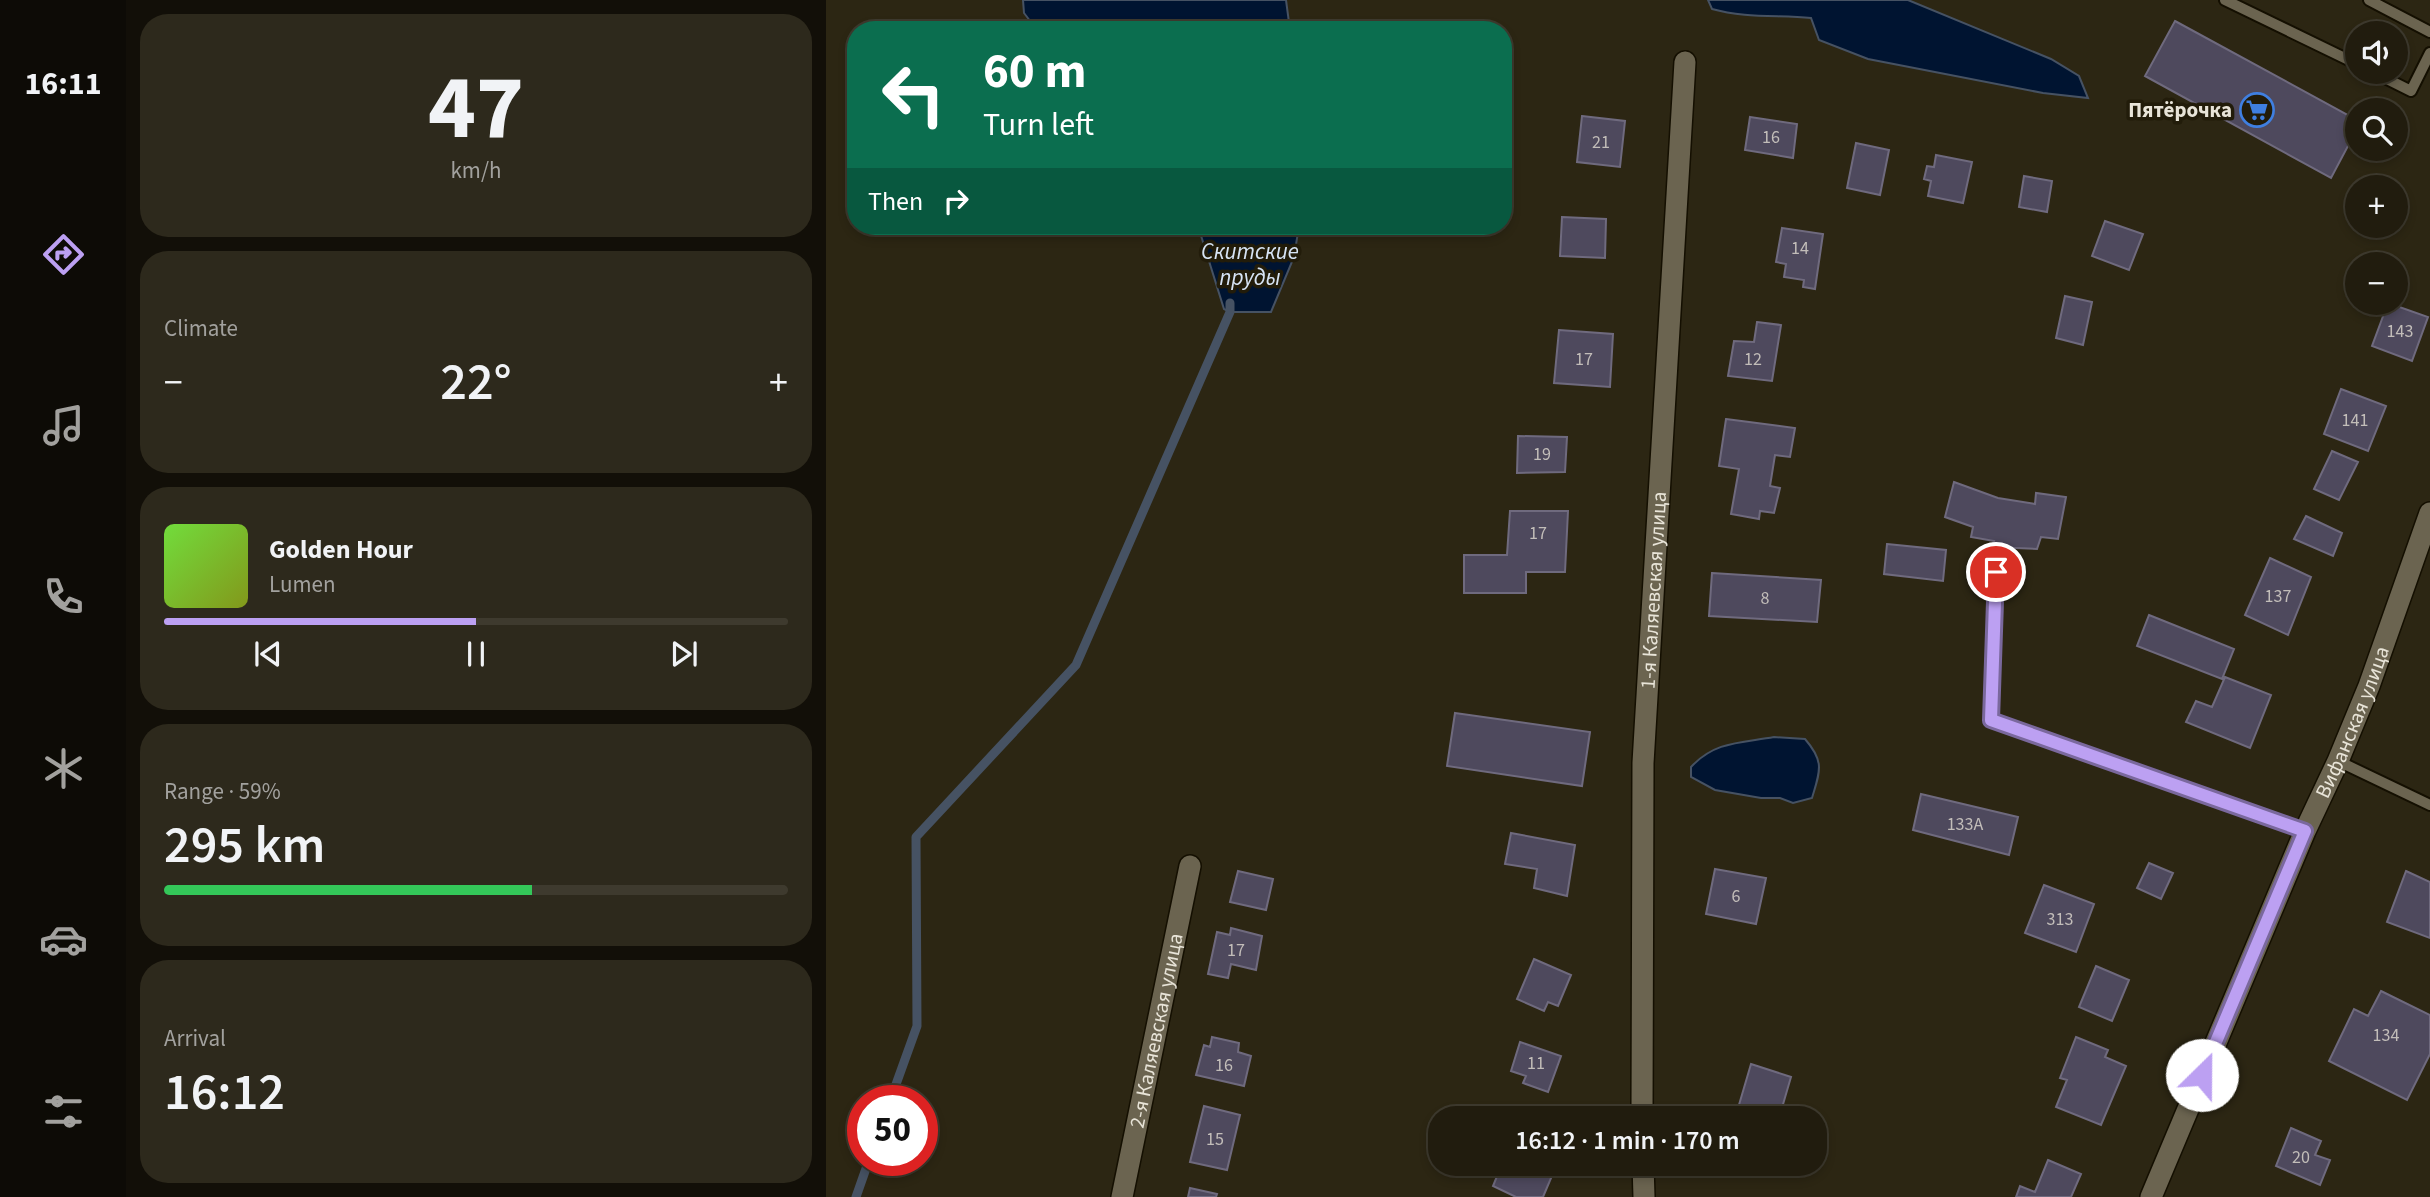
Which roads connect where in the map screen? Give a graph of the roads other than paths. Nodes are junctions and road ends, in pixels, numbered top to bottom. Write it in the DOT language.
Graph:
graph roads {
  1 [pos="2225,0"];
  2 [pos="2369,0"];
  3 [pos="2430,32"];
  4 [pos="2430,53"];
  5 [pos="2345,58"];
  6 [pos="1685,62"];
  7 [pos="2397,84"];
  8 [pos="2430,513"];
  9 [pos="2425,534"];
  10 [pos="1996,572"];
  11 [pos="2338,761"];
  12 [pos="2430,804"];
  13 [pos="2305,831"];
  14 [pos="1190,866"];
  15 [pos="1642,1106"];
  16 [pos="1643,1176"];
  17 [pos="1122,1197"];
  18 [pos="1644,1197"];
  19 [pos="2151,1197"];
  1 -- 5 [label="lane"];
  2 -- 3 [label="lane"];
  4 -- 7 [label="lane"];
  6 -- 15 [label="street, 1-я Каляевская улица"];
  8 -- 9 [label="street, Вифанская улица"];
  9 -- 11 [label="street, Вифанская улица"];
  10 -- 13 [label="lane"];
  11 -- 12 [label="lane"];
  11 -- 13 [label="street, Вифанская улица"];
  13 -- 19 [label="street, Вифанская улица"];
  14 -- 17 [label="street, 2-я Каляевская улица"];
  16 -- 18 [label="street"];
}
